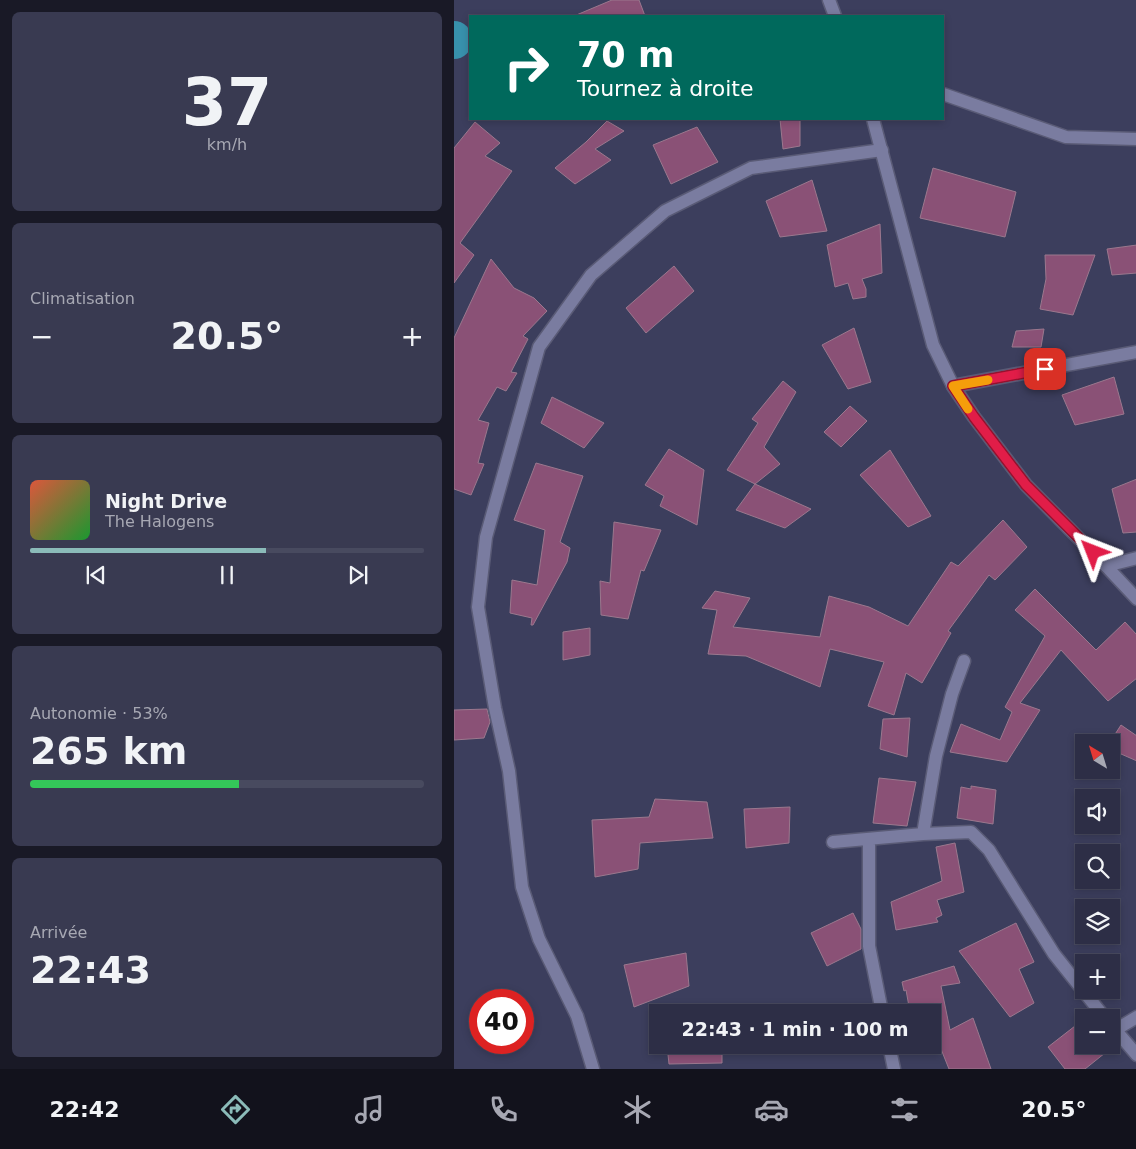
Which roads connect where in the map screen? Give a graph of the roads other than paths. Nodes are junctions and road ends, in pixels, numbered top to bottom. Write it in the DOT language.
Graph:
graph roads {
  1 [pos="829,0"];
  2 [pos="835,15"];
  3 [pos="944,94"];
  4 [pos="873,120"];
  5 [pos="1136,139"];
  6 [pos="882,150"];
  7 [pos="1136,352"];
  8 [pos="953,386"];
  9 [pos="1136,558"];
  10 [pos="1106,566"];
  11 [pos="1136,599"];
  12 [pos="964,661"];
  13 [pos="923,834"];
  14 [pos="869,839"];
  15 [pos="833,842"];
  16 [pos="880,1004"];
  17 [pos="1098,1009"];
  18 [pos="1136,1017"];
  19 [pos="1120,1025"];
  20 [pos="1120,1036"];
  21 [pos="891,1054"];
  22 [pos="1136,1055"];
  23 [pos="593,1069"];
  24 [pos="894,1069"];
  1 -- 2 [label="street"];
  3 -- 5 [label="street"];
  4 -- 6 [label="street"];
  6 -- 8 [label="street"];
  6 -- 23 [label="street"];
  7 -- 8 [label="street"];
  8 -- 10 [label="street"];
  9 -- 10 [label="street"];
  10 -- 11 [label="street"];
  12 -- 13 [label="street"];
  13 -- 14 [label="street"];
  13 -- 17 [label="street"];
  14 -- 15 [label="street"];
  14 -- 16 [label="street"];
  18 -- 19 [label="street"];
  20 -- 22 [label="street"];
  21 -- 24 [label="street"];
}
